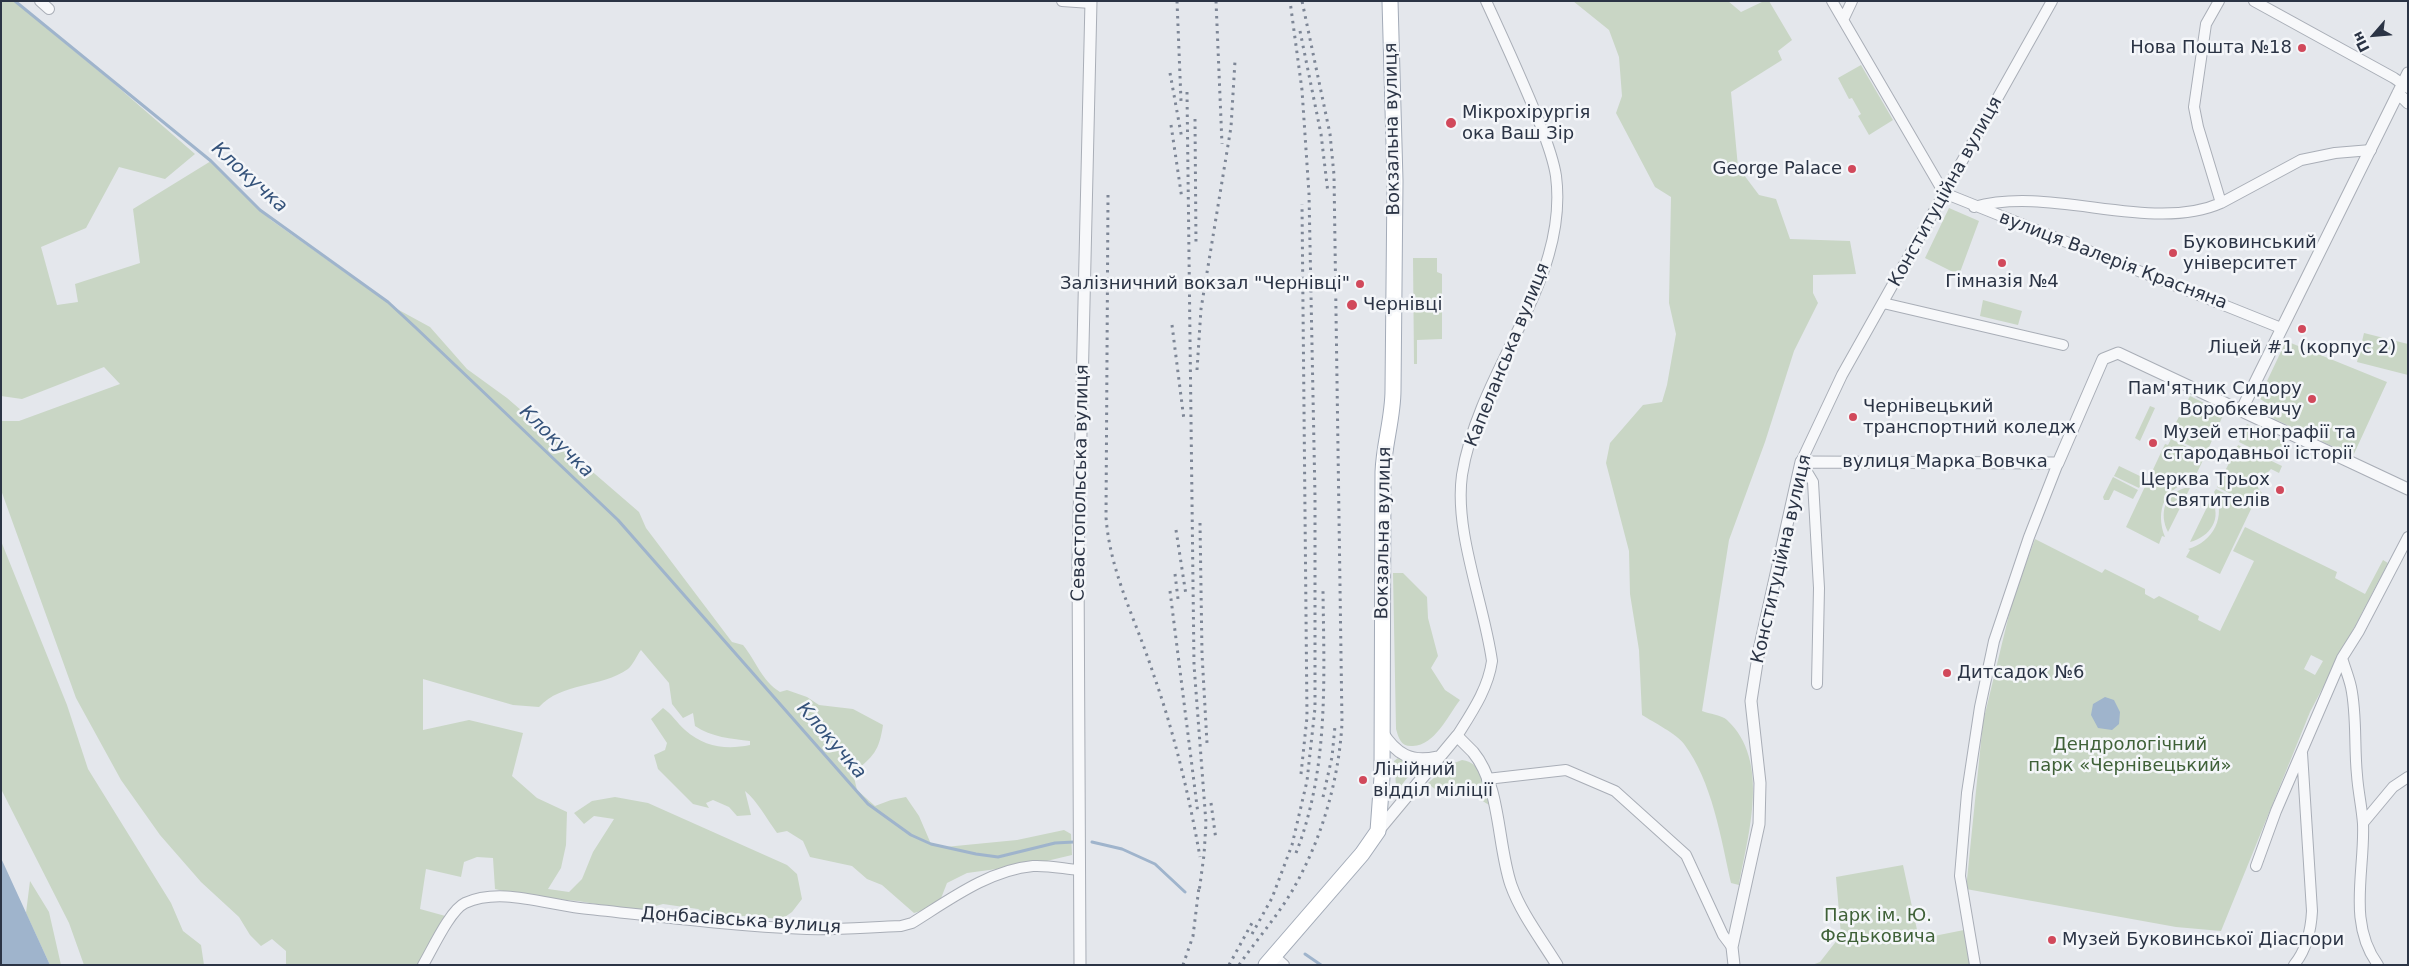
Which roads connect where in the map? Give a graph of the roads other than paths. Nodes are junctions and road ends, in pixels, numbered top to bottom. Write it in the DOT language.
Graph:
graph roads {
  1 [pos="40,1"];
  2 [pos="1062,1"];
  3 [pos="1390,1"];
  4 [pos="1486,1"];
  5 [pos="1832,1"];
  6 [pos="1852,1"];
  7 [pos="2052,1"];
  8 [pos="2219,1"];
  9 [pos="2254,1"];
  10 [pos="1091,2"];
  11 [pos="49,9"];
  12 [pos="1843,20"];
  13 [pos="2404,84"];
  14 [pos="2408,102"];
  15 [pos="2371,150"];
  16 [pos="1944,193"];
  17 [pos="2221,203"];
  18 [pos="1974,207"];
  19 [pos="1883,303"];
  20 [pos="2281,328"];
  21 [pos="2063,345"];
  22 [pos="2242,409"];
  23 [pos="1801,462"];
  24 [pos="2058,463"];
  25 [pos="2408,489"];
  26 [pos="2408,537"];
  27 [pos="2342,658"];
  28 [pos="1817,684"];
  29 [pos="1382,732"];
  30 [pos="1457,736"];
  31 [pos="2302,751"];
  32 [pos="1398,753"];
  33 [pos="1437,757"];
  34 [pos="1382,766"];
  35 [pos="2408,777"];
  36 [pos="1487,779"];
  37 [pos="2363,823"];
  38 [pos="1378,831"];
  39 [pos="2256,866"];
  40 [pos="1080,870"];
  41 [pos="1732,947"];
  42 [pos="1275,962"];
  43 [pos="423,965"];
  44 [pos="1080,965"];
  45 [pos="1557,965"];
  46 [pos="1734,965"];
  47 [pos="1975,965"];
  48 [pos="2294,965"];
  49 [pos="2378,965"];
  1 -- 11 [label="street"];
  2 -- 10 [label="street"];
  3 -- 29 [label="main road, Вокзальна вулиця"];
  4 -- 30 [label="street, Капеланська вулиця"];
  5 -- 12 [label="street"];
  6 -- 12 [label="street"];
  7 -- 16 [label="street, Конституційна вулиця"];
  8 -- 17 [label="street"];
  9 -- 13 [label="street"];
  10 -- 40 [label="street, Севастопольська вулиця"];
  12 -- 16 [label="street"];
  13 -- 14 [label="street"];
  13 -- 15 [label="street"];
  15 -- 17 [label="street"];
  15 -- 20 [label="street"];
  16 -- 18 [label="street, вулиця Валерія Красняна"];
  16 -- 19 [label="street, Конституційна вулиця"];
  17 -- 18 [label="street"];
  18 -- 20 [label="street, вулиця Валерія Красняна"];
  19 -- 21 [label="street"];
  19 -- 23 [label="street, Конституційна вулиця"];
  20 -- 22 [label="street"];
  22 -- 24 [label="street"];
  22 -- 25 [label="street"];
  23 -- 24 [label="street, вулиця Марка Вовчка"];
  23 -- 28 [label="street"];
  23 -- 41 [label="street, Конституційна вулиця"];
  24 -- 47 [label="street"];
  26 -- 27 [label="street"];
  27 -- 31 [label="street"];
  27 -- 37 [label="street"];
  29 -- 32 [label="street"];
  29 -- 34 [label="main road, Вокзальна вулиця"];
  30 -- 33 [label="street, Капеланська вулиця"];
  30 -- 36 [label="street"];
  31 -- 39 [label="street"];
  31 -- 48 [label="street"];
  32 -- 33 [label="street"];
  32 -- 34 [label="street"];
  33 -- 38 [label="street, Капеланська вулиця"];
  34 -- 38 [label="main road, Вокзальна вулиця"];
  35 -- 37 [label="street"];
  36 -- 41 [label="street"];
  36 -- 45 [label="street"];
  37 -- 49 [label="street"];
  38 -- 42 [label="main road"];
  40 -- 43 [label="street, Донбасівська вулиця"];
  40 -- 44 [label="street, Севастопольська вулиця"];
  41 -- 46 [label="street, Конституційна вулиця"];
}
